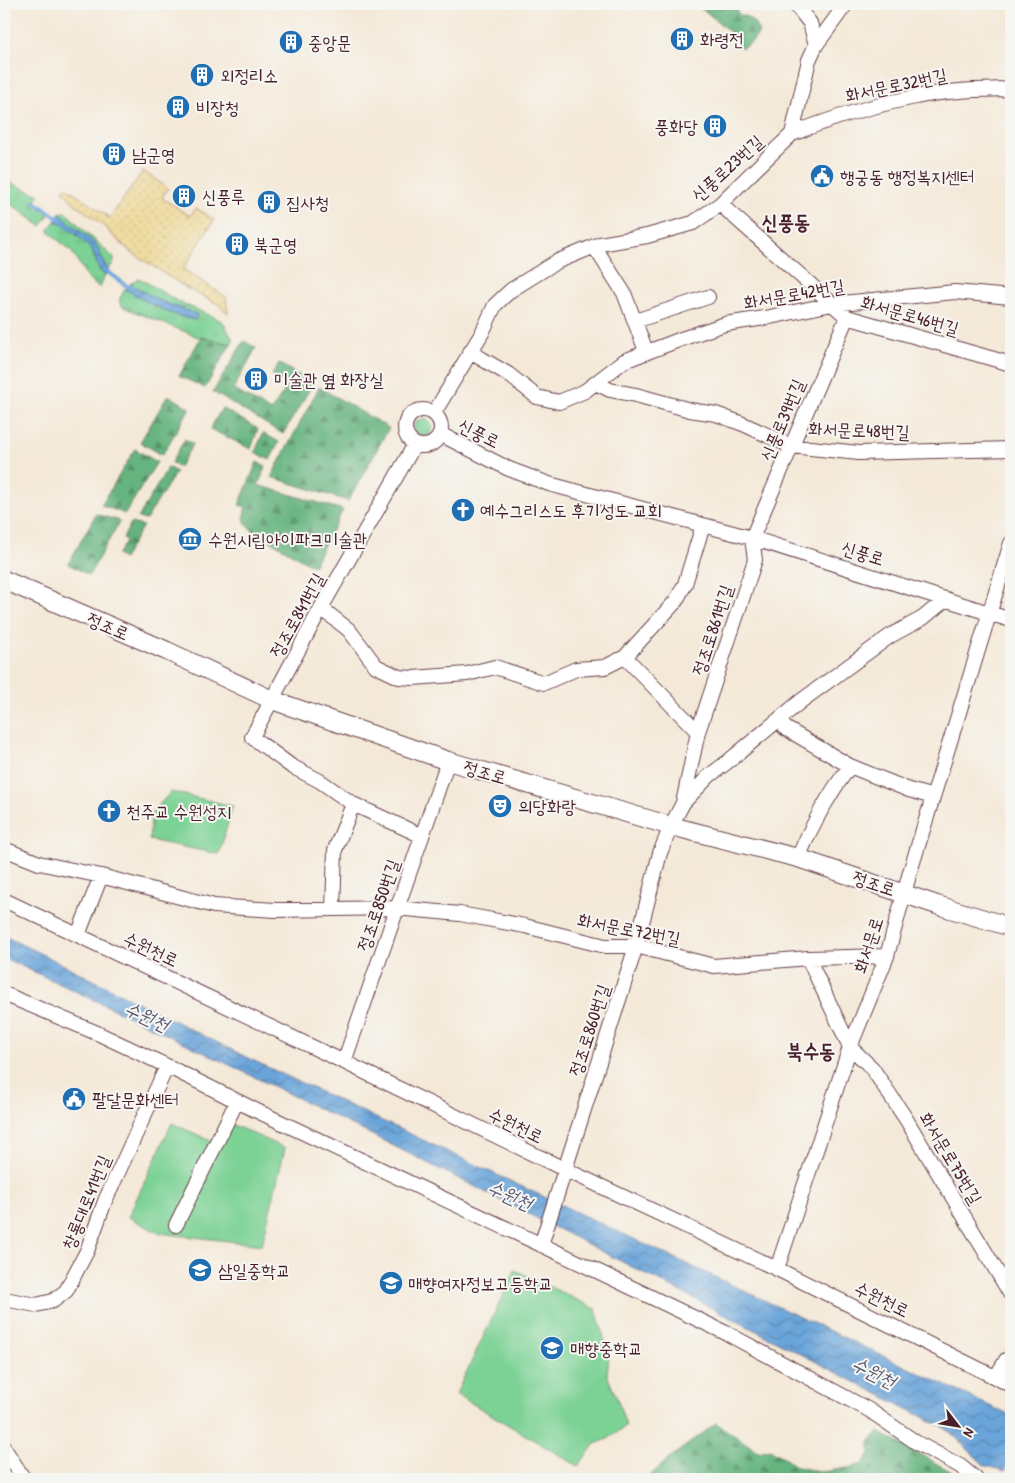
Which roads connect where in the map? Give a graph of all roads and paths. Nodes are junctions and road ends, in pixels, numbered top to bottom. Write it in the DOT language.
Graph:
graph roads {
  1 [pos="795,4"];
  2 [pos="846,4"];
  3 [pos="816,45"];
  4 [pos="1011,89"];
  5 [pos="792,134"];
  6 [pos="720,204"];
  7 [pos="594,246"];
  8 [pos="708,297"];
  9 [pos="1011,297"];
  10 [pos="832,304"];
  11 [pos="847,317"];
  12 [pos="635,321"];
  13 [pos="646,351"];
  14 [pos="470,352"];
  15 [pos="1011,364"];
  16 [pos="596,383"];
  17 [pos="434,413"];
  18 [pos="440,434"];
  19 [pos="414,444"];
  20 [pos="791,446"];
  21 [pos="1011,449"];
  22 [pos="703,525"];
  23 [pos="752,538"];
  24 [pos="1011,544"];
  25 [pos="4,580"];
  26 [pos="946,599"];
  27 [pos="321,608"];
  28 [pos="990,612"];
  29 [pos="1011,620"];
  30 [pos="625,657"];
  31 [pos="272,700"];
  32 [pos="780,719"];
  33 [pos="698,732"];
  34 [pos="448,762"];
  35 [pos="850,766"];
  36 [pos="933,797"];
  37 [pos="683,803"];
  38 [pos="353,804"];
  39 [pos="671,826"];
  40 [pos="422,836"];
  41 [pos="4,849"];
  42 [pos="798,858"];
  43 [pos="101,876"];
  44 [pos="904,893"];
  45 [pos="4,900"];
  46 [pos="396,908"];
  47 [pos="334,910"];
  48 [pos="1011,927"];
  49 [pos="78,935"];
  50 [pos="636,946"];
  51 [pos="887,956"];
  52 [pos="808,958"];
  53 [pos="4,994"];
  54 [pos="850,1047"];
  55 [pos="344,1062"];
  56 [pos="167,1066"];
  57 [pos="237,1100"];
  58 [pos="564,1169"];
  59 [pos="176,1225"];
  60 [pos="542,1242"];
  61 [pos="777,1269"];
  62 [pos="1011,1295"];
  63 [pos="4,1299"];
  64 [pos="1011,1358"];
  65 [pos="996,1377"];
  66 [pos="1011,1385"];
  67 [pos="4,1448"];
  68 [pos="24,1479"];
  69 [pos="976,1479"];
  1 -- 3 [label="street"];
  2 -- 3 [label="street"];
  3 -- 5 [label="street"];
  4 -- 5 [label="street, 화서문로32번길"];
  5 -- 6 [label="street, 신풍로23번길"];
  6 -- 7 [label="street, 신풍로23번길"];
  6 -- 10 [label="street, 화서문로46번길"];
  7 -- 12 [label="street"];
  7 -- 14 [label="street, 신풍로23번길"];
  8 -- 12 [label="street"];
  9 -- 10 [label="street, 화서문로42번길"];
  10 -- 11 [label="street, 화서문로46번길"];
  10 -- 13 [label="street, 화서문로42번길"];
  11 -- 15 [label="street, 화서문로46번길"];
  11 -- 20 [label="street, 신풍로39번길"];
  12 -- 13 [label="street"];
  13 -- 16 [label="street, 화서문로42번길"];
  14 -- 16 [label="street, 화서문로42번길"];
  14 -- 17 [label="street, 신풍로23번길"];
  16 -- 20 [label="street, 화서문로48번길"];
  17 -- 18 [label="street"];
  17 -- 19 [label="street"];
  18 -- 19 [label="street"];
  18 -- 22 [label="street, 신풍로"];
  19 -- 27 [label="street, 정조로841번길"];
  20 -- 21 [label="street, 화서문로48번길"];
  20 -- 23 [label="street, 신풍로39번길"];
  22 -- 23 [label="street, 신풍로"];
  22 -- 30 [label="street"];
  23 -- 26 [label="street, 신풍로"];
  23 -- 33 [label="street, 정조로861번길"];
  24 -- 28 [label="street, 화서문로"];
  25 -- 31 [label="street, 정조로"];
  26 -- 28 [label="street, 신풍로"];
  26 -- 32 [label="street"];
  27 -- 30 [label="street"];
  27 -- 31 [label="street, 정조로841번길"];
  28 -- 29 [label="street, 신풍로"];
  28 -- 36 [label="street, 화서문로"];
  30 -- 33 [label="street"];
  31 -- 34 [label="street, 정조로"];
  31 -- 38 [label="street, 정조로841번길"];
  32 -- 35 [label="street"];
  32 -- 37 [label="street"];
  33 -- 37 [label="street, 정조로861번길"];
  34 -- 39 [label="street, 정조로"];
  34 -- 40 [label="street, 정조로850번길"];
  35 -- 36 [label="street"];
  35 -- 42 [label="street"];
  36 -- 44 [label="street, 화서문로"];
  37 -- 39 [label="street, 정조로861번길"];
  38 -- 40 [label="street"];
  38 -- 47 [label="street"];
  39 -- 42 [label="street, 정조로"];
  39 -- 50 [label="street, 정조로860번길"];
  40 -- 46 [label="street, 정조로850번길"];
  41 -- 43 [label="street, 화서문로72번길"];
  42 -- 44 [label="street, 정조로"];
  43 -- 47 [label="street, 화서문로72번길"];
  43 -- 49 [label="street"];
  44 -- 48 [label="street, 정조로"];
  44 -- 51 [label="street, 화서문로"];
  45 -- 49 [label="street, 수원천로"];
  46 -- 47 [label="street, 화서문로72번길"];
  46 -- 50 [label="street, 화서문로72번길"];
  46 -- 55 [label="street, 정조로850번길"];
  49 -- 55 [label="street, 수원천로"];
  50 -- 52 [label="street, 화서문로72번길"];
  50 -- 58 [label="street, 정조로860번길"];
  51 -- 52 [label="street, 화서문로72번길"];
  51 -- 54 [label="street, 화서문로"];
  52 -- 54 [label="street"];
  53 -- 56 [label="street"];
  54 -- 61 [label="street, 화서문로"];
  54 -- 62 [label="street, 화서문로75번길"];
  55 -- 58 [label="street, 수원천로"];
  56 -- 57 [label="street"];
  56 -- 63 [label="street, 창룡대로41번길"];
  57 -- 59 [label="street"];
  57 -- 60 [label="street"];
  58 -- 60 [label="street, 정조로860번길"];
  58 -- 61 [label="street, 수원천로"];
  60 -- 69 [label="street"];
  61 -- 65 [label="street, 수원천로"];
  64 -- 65 [label="street"];
  65 -- 66 [label="street, 수원천로"];
  67 -- 68 [label="street"];
}
